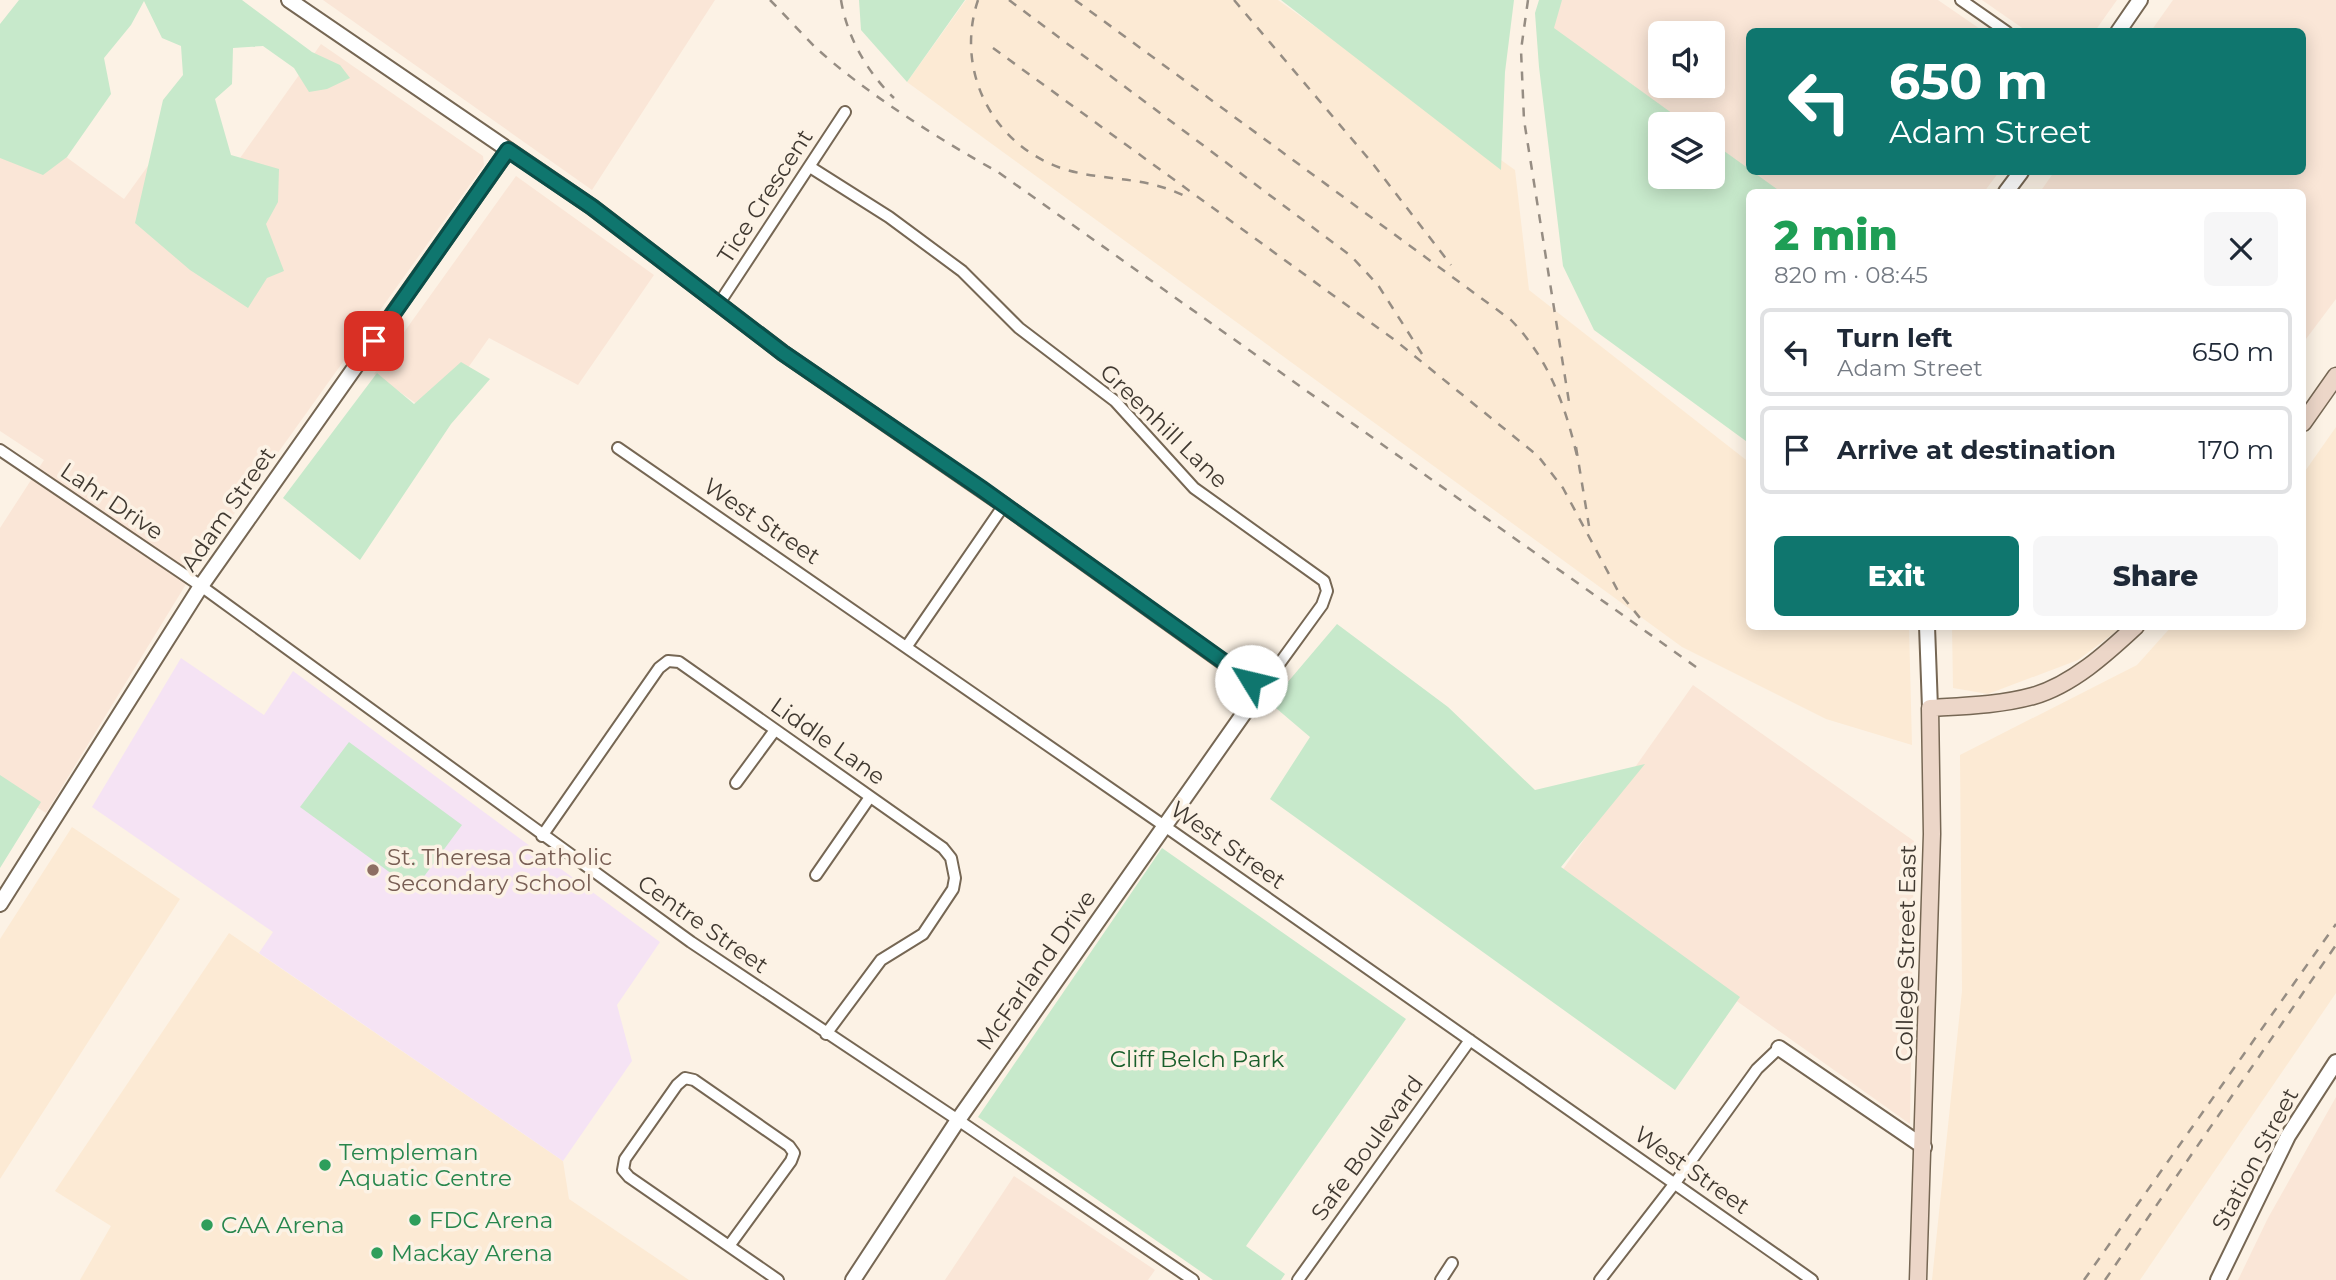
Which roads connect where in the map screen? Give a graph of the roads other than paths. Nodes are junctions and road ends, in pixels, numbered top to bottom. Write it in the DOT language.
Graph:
graph roads {
  1 [pos="289,0"];
  2 [pos="1961,0"];
  3 [pos="2140,0"];
  4 [pos="2001,28"];
  5 [pos="2121,28"];
  6 [pos="845,112"];
  7 [pos="508,150"];
  8 [pos="810,167"];
  9 [pos="720,302"];
  10 [pos="2336,376"];
  11 [pos="2306,419"];
  12 [pos="618,448"];
  13 [pos="0,450"];
  14 [pos="1004,505"];
  15 [pos="201,586"];
  16 [pos="1927,630"];
  17 [pos="2131,630"];
  18 [pos="906,646"];
  19 [pos="1261,689"];
  20 [pos="1930,708"];
  21 [pos="775,730"];
  22 [pos="736,783"];
  23 [pos="870,797"];
  24 [pos="1163,825"];
  25 [pos="542,836"];
  26 [pos="816,875"];
  27 [pos="0,904"];
  28 [pos="826,1034"];
  29 [pos="1470,1040"];
  30 [pos="1779,1048"];
  31 [pos="2336,1062"];
  32 [pos="958,1119"];
  33 [pos="1924,1147"];
  34 [pos="1675,1184"];
  35 [pos="729,1246"];
  36 [pos="1452,1264"];
  37 [pos="778,1280"];
  38 [pos="853,1280"];
  39 [pos="1193,1280"];
  40 [pos="1298,1280"];
  41 [pos="1441,1280"];
  42 [pos="1600,1280"];
  43 [pos="1812,1280"];
  44 [pos="1918,1280"];
  45 [pos="2218,1280"];
  1 -- 7 [label="street"];
  2 -- 4 [label="street"];
  3 -- 5 [label="street"];
  6 -- 8 [label="street, Tice Crescent"];
  7 -- 9 [label="street"];
  7 -- 15 [label="street, Adam Street"];
  8 -- 9 [label="street, Tice Crescent"];
  8 -- 19 [label="street, Greenhill Lane"];
  9 -- 14 [label="street"];
  10 -- 11 [label="main road"];
  12 -- 18 [label="street, West Street"];
  13 -- 15 [label="street, Lahr Drive"];
  14 -- 18 [label="street"];
  14 -- 19 [label="street"];
  15 -- 25 [label="street, Centre Street"];
  15 -- 27 [label="street, Adam Street"];
  16 -- 20 [label="street, College Street East"];
  17 -- 20 [label="main road"];
  18 -- 24 [label="street, West Street"];
  19 -- 24 [label="street, McFarland Drive"];
  20 -- 33 [label="main road, College Street East"];
  21 -- 22 [label="street"];
  21 -- 23 [label="street, Liddle Lane"];
  21 -- 25 [label="street, Liddle Lane"];
  23 -- 26 [label="street"];
  23 -- 28 [label="street, Liddle Lane"];
  24 -- 29 [label="street, West Street"];
  24 -- 32 [label="street, McFarland Drive"];
  25 -- 28 [label="street, Centre Street"];
  28 -- 32 [label="street, Centre Street"];
  29 -- 34 [label="street, West Street"];
  29 -- 40 [label="street, Safe Boulevard"];
  30 -- 33 [label="street"];
  30 -- 34 [label="street"];
  31 -- 45 [label="street, Station Street"];
  32 -- 38 [label="street, McFarland Drive"];
  32 -- 39 [label="street, Centre Street"];
  33 -- 44 [label="main road, College Street East"];
  34 -- 42 [label="street"];
  34 -- 43 [label="street, West Street"];
  35 -- 35 [label="street"];
  35 -- 37 [label="street"];
  36 -- 41 [label="street"];
}
